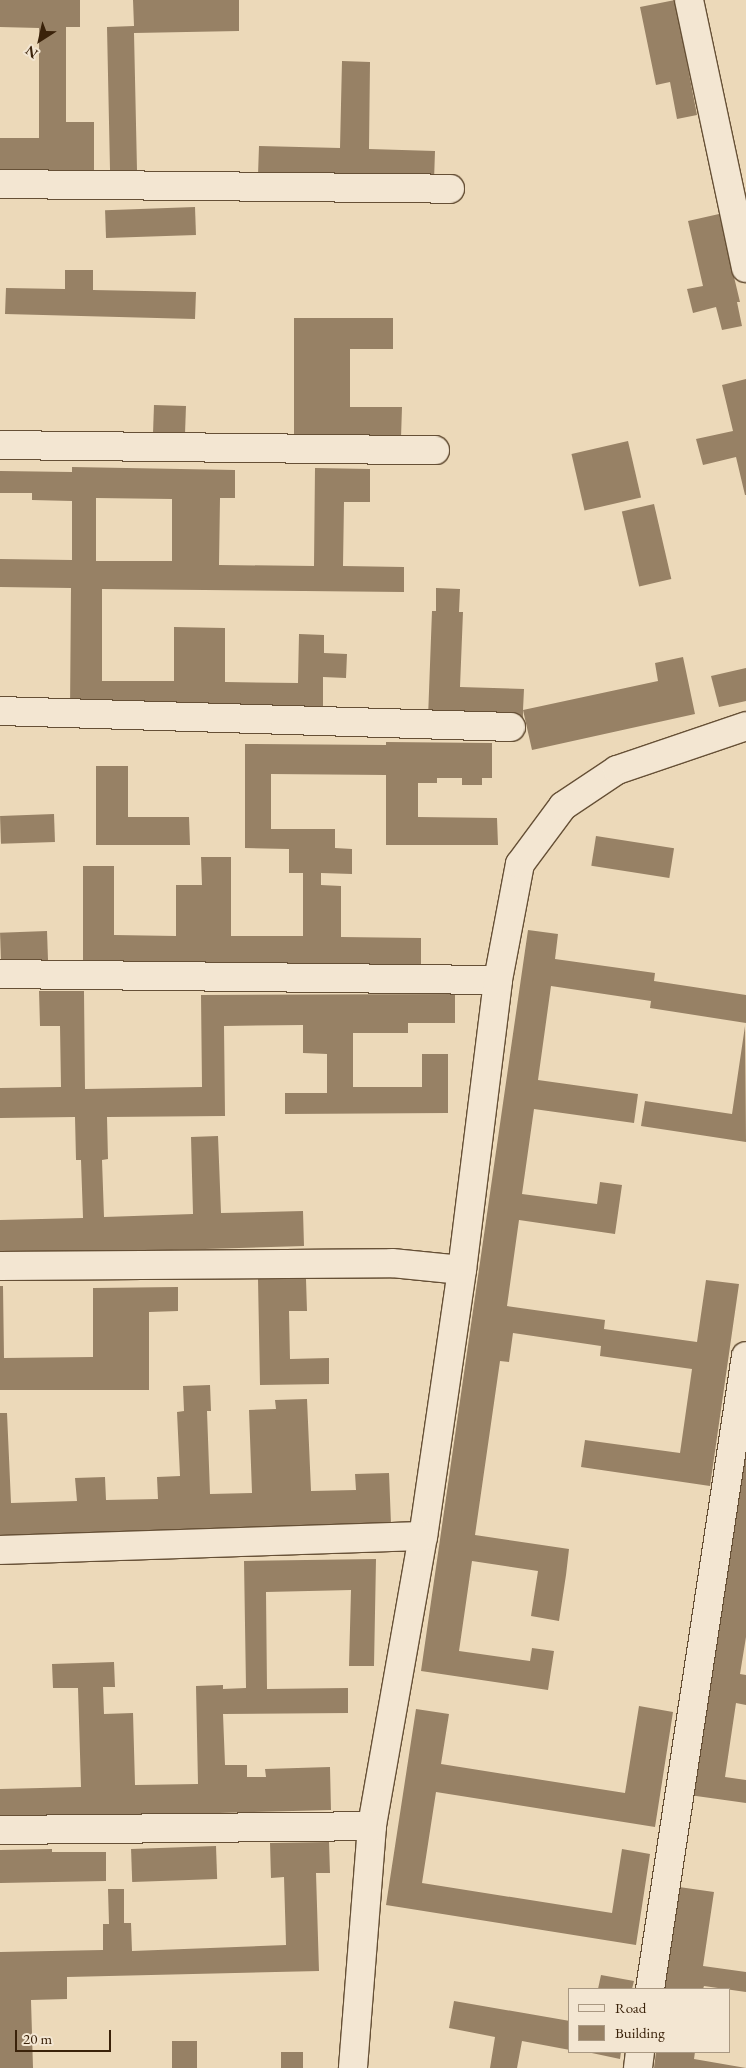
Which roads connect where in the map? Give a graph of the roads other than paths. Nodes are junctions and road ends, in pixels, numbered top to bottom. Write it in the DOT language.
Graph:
graph roads {
  1 [pos="689,0"];
  2 [pos="0,184"];
  3 [pos="450,189"];
  4 [pos="746,268"];
  5 [pos="0,446"];
  6 [pos="435,450"];
  7 [pos="0,712"];
  8 [pos="746,726"];
  9 [pos="511,727"];
  10 [pos="0,974"];
  11 [pos="498,980"];
  12 [pos="0,1266"];
  13 [pos="462,1270"];
  14 [pos="746,1356"];
  15 [pos="423,1536"];
  16 [pos="0,1550"];
  17 [pos="372,1826"];
  18 [pos="0,1830"];
  19 [pos="650,1988"];
  20 [pos="640,2053"];
  21 [pos="353,2068"];
  22 [pos="638,2068"];
  1 -- 4 [label="street"];
  2 -- 3 [label="street"];
  5 -- 6 [label="street"];
  7 -- 9 [label="street"];
  8 -- 11 [label="street"];
  10 -- 11 [label="street"];
  11 -- 13 [label="street"];
  12 -- 13 [label="street"];
  13 -- 15 [label="street"];
  14 -- 19 [label="street"];
  15 -- 16 [label="street"];
  15 -- 17 [label="street"];
  17 -- 18 [label="street"];
  17 -- 21 [label="street"];
  20 -- 22 [label="street"];
}
